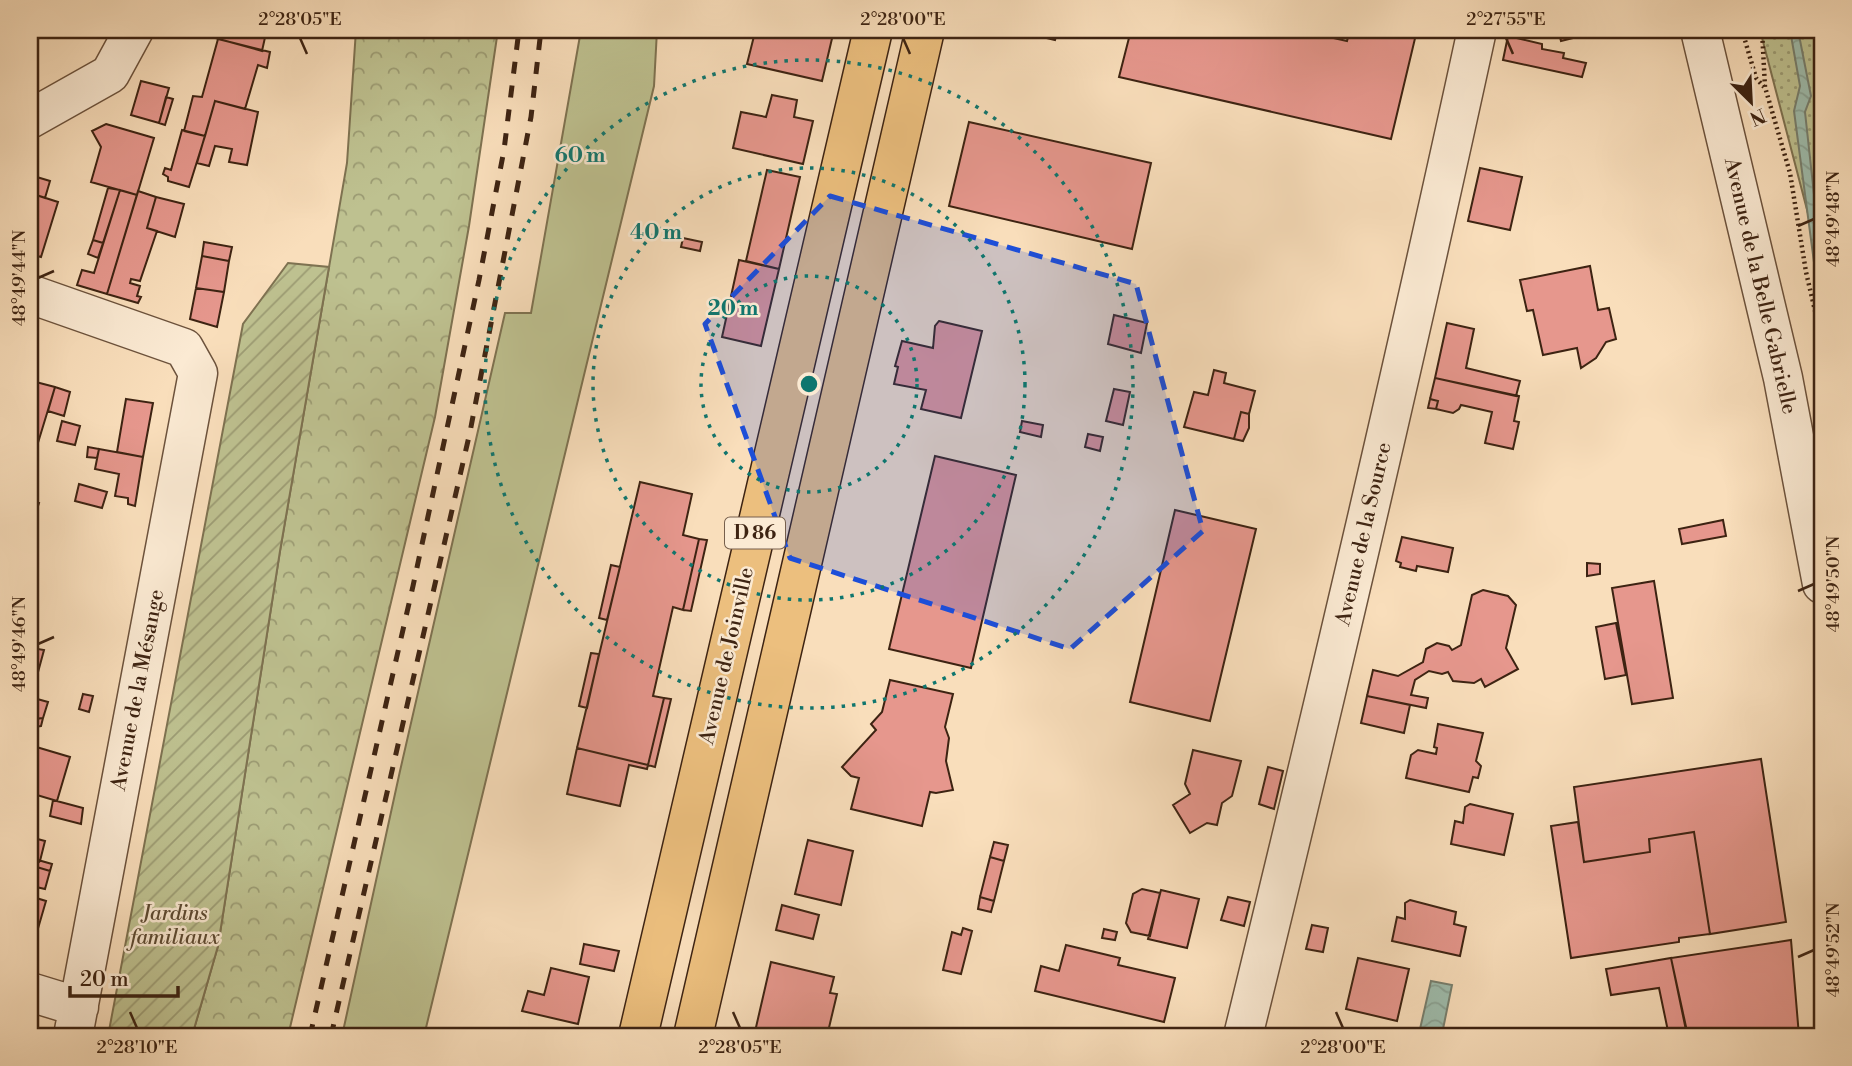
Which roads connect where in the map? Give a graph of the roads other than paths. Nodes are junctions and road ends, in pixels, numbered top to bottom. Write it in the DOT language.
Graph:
graph roads {
  1 [pos="134,30"];
  2 [pos="873,30"];
  3 [pos="925,30"];
  4 [pos="1477,30"];
  5 [pos="1700,30"];
  6 [pos="30,119"];
  7 [pos="30,294"];
  8 [pos="1822,584"];
  9 [pos="30,992"];
  10 [pos="76,1022"];
  11 [pos="638,1036"];
  12 [pos="693,1036"];
  13 [pos="1243,1036"];
  1 -- 6 [label="street"];
  2 -- 11 [label="main road, Avenue de Joinville / D 86"];
  3 -- 12 [label="main road, D 86"];
  4 -- 13 [label="street, Avenue de la Source"];
  5 -- 8 [label="street, Avenue de la Belle Gabrielle"];
  7 -- 10 [label="street, Avenue de la Mésange"];
  9 -- 10 [label="street"];
}
